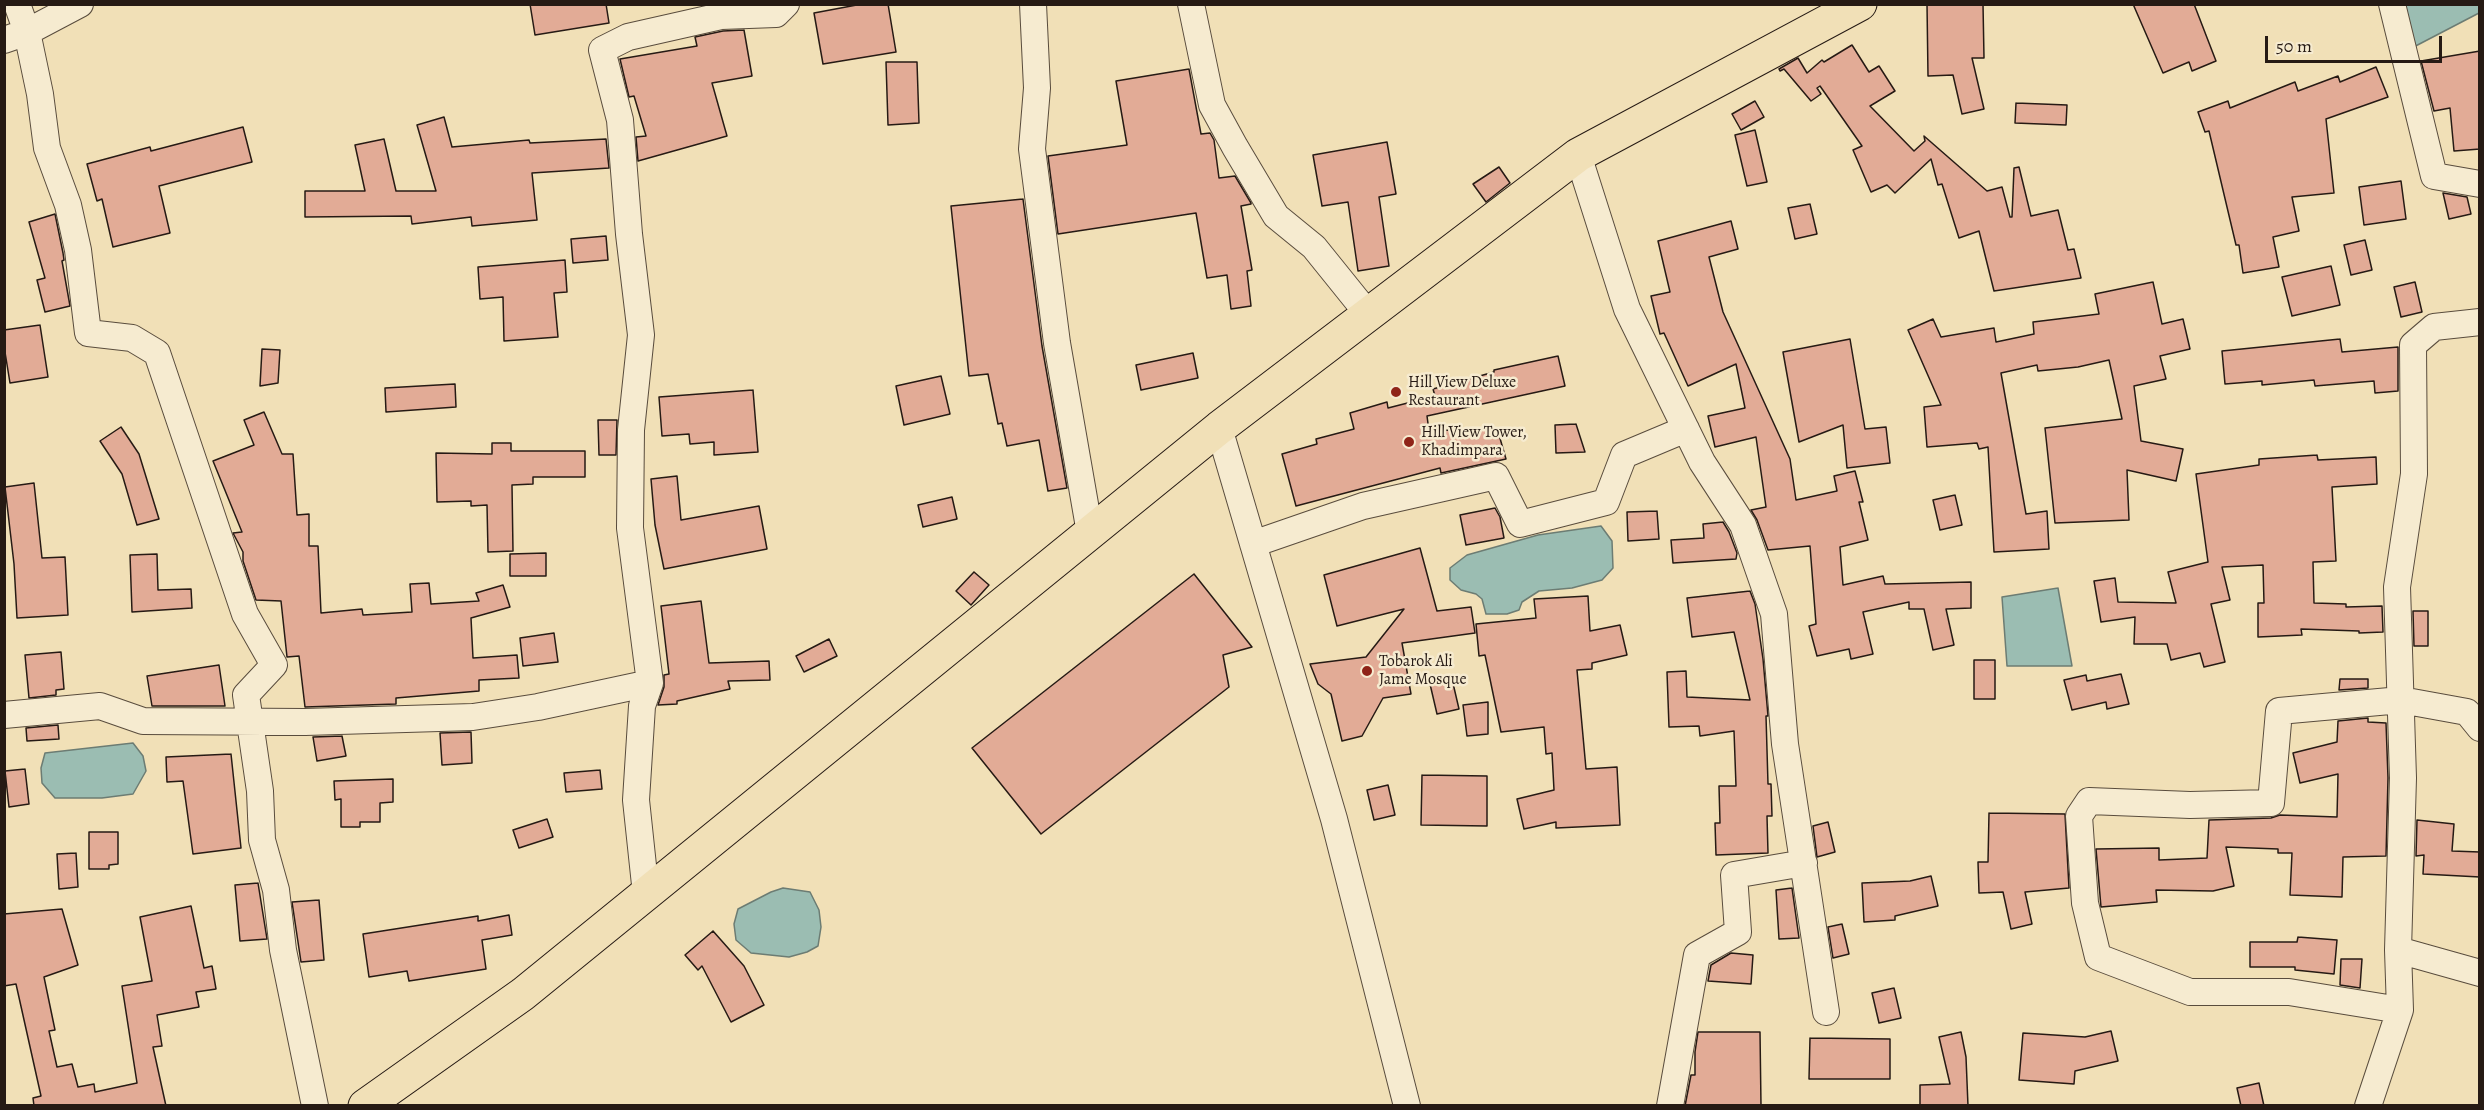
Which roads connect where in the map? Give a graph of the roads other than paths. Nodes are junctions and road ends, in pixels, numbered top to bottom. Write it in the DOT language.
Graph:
graph roads {
  1 [pos="17,4"];
  2 [pos="80,4"];
  3 [pos="786,4"];
  4 [pos="1034,4"];
  5 [pos="1191,4"];
  6 [pos="1860,4"];
  7 [pos="2392,4"];
  8 [pos="16,36"];
  9 [pos="1578,155"];
  10 [pos="2480,184"];
  11 [pos="1368,314"];
  12 [pos="2480,322"];
  13 [pos="1219,428"];
  14 [pos="1686,429"];
  15 [pos="1090,533"];
  16 [pos="1253,544"];
  17 [pos="650,683"];
  18 [pos="2401,700"];
  19 [pos="4,715"];
  20 [pos="250,721"];
  21 [pos="2480,728"];
  22 [pos="1804,863"];
  23 [pos="646,894"];
  24 [pos="2398,950"];
  25 [pos="2480,973"];
  26 [pos="2400,1010"];
  27 [pos="1826,1012"];
  28 [pos="315,1106"];
  29 [pos="365,1106"];
  30 [pos="1407,1106"];
  31 [pos="1670,1106"];
  32 [pos="2368,1106"];
  1 -- 8 [label="street"];
  2 -- 8 [label="street"];
  3 -- 17 [label="street"];
  4 -- 15 [label="street"];
  5 -- 11 [label="street"];
  6 -- 9 [label="highway"];
  7 -- 10 [label="street"];
  8 -- 20 [label="street"];
  9 -- 11 [label="highway"];
  9 -- 14 [label="street"];
  11 -- 13 [label="highway"];
  12 -- 18 [label="street"];
  13 -- 15 [label="highway"];
  13 -- 16 [label="street"];
  14 -- 16 [label="street"];
  14 -- 22 [label="street"];
  15 -- 23 [label="highway"];
  16 -- 30 [label="street"];
  17 -- 20 [label="street"];
  17 -- 23 [label="street"];
  18 -- 21 [label="street"];
  18 -- 24 [label="street"];
  18 -- 26 [label="street"];
  19 -- 20 [label="street"];
  20 -- 28 [label="street"];
  22 -- 27 [label="street"];
  22 -- 31 [label="street"];
  23 -- 29 [label="highway"];
  24 -- 25 [label="street"];
  24 -- 26 [label="street"];
  26 -- 32 [label="street"];
}
